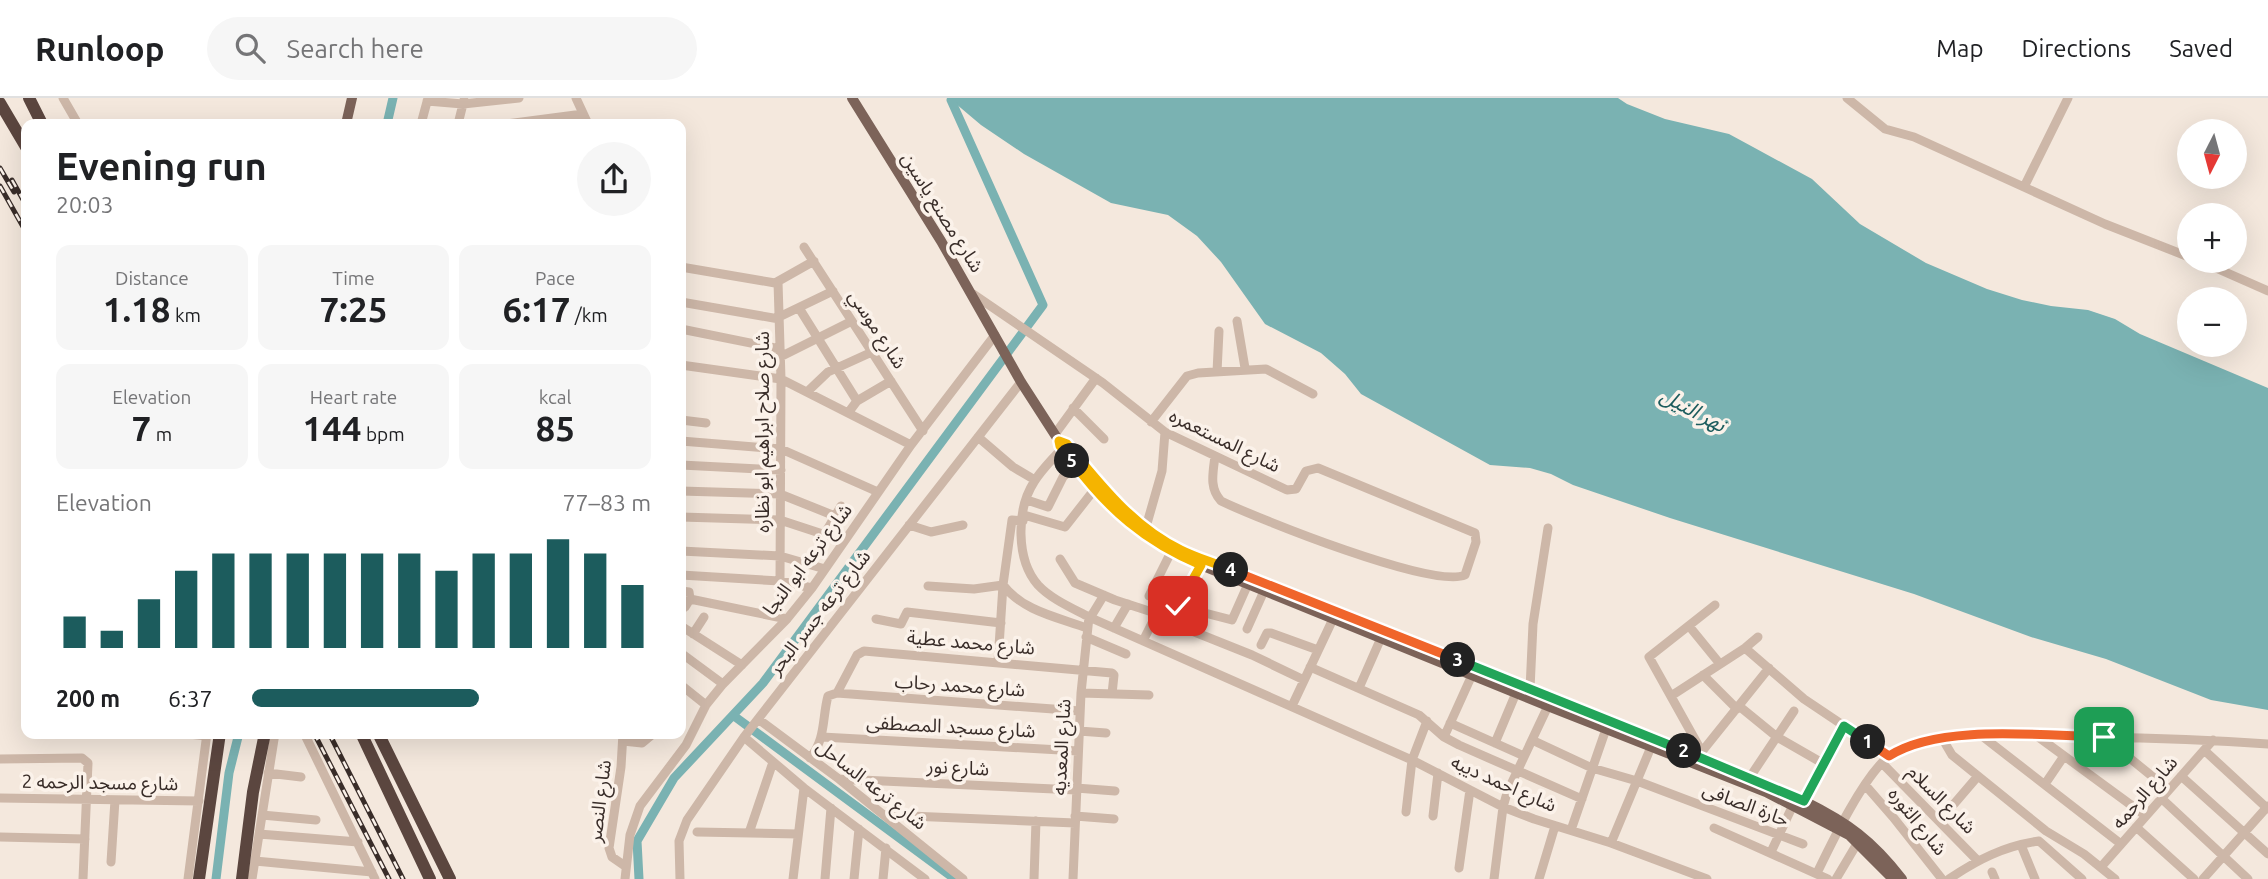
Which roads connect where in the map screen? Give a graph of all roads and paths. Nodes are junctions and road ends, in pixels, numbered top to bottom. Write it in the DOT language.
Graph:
graph roads {
  1 [pos="29,98"];
  2 [pos="63,98"];
  3 [pos="352,98"];
  4 [pos="519,98"];
  5 [pos="576,98"];
  6 [pos="852,98"];
  7 [pos="1847,98"];
  8 [pos="2068,98"];
  9 [pos="428,99"];
  10 [pos="463,101"];
  11 [pos="0,103"];
  12 [pos="583,114"];
  13 [pos="40,119"];
  14 [pos="75,119"];
  15 [pos="347,119"];
  16 [pos="422,119"];
  17 [pos="459,119"];
  18 [pos="544,119"];
  19 [pos="586,119"];
  20 [pos="21,139"];
  21 [pos="2024,187"];
  22 [pos="804,247"];
  23 [pos="2177,252"];
  24 [pos="814,261"];
  25 [pos="686,268"];
  26 [pos="2227,273"];
  27 [pos="778,282"];
  28 [pos="833,291"];
  29 [pos="2268,291"];
  30 [pos="973,295"];
  31 [pos="686,303"];
  32 [pos="799,308"];
  33 [pos="779,318"];
  34 [pos="852,321"];
  35 [pos="1237,321"];
  36 [pos="686,331"];
  37 [pos="1219,331"];
  38 [pos="995,335"];
  39 [pos="818,338"];
  40 [pos="872,352"];
  41 [pos="780,353"];
  42 [pos="686,366"];
  43 [pos="837,368"];
  44 [pos="1245,368"];
  45 [pos="1217,372"];
  46 [pos="1096,377"];
  47 [pos="781,379"];
  48 [pos="891,381"];
  49 [pos="1021,382"];
  50 [pos="807,392"];
  51 [pos="1313,394"];
  52 [pos="858,401"];
  53 [pos="1073,408"];
  54 [pos="848,412"];
  55 [pos="686,421"];
  56 [pos="1151,422"];
  57 [pos="706,423"];
  58 [pos="923,430"];
  59 [pos="1165,432"];
  60 [pos="978,438"];
  61 [pos="1104,439"];
  62 [pos="686,441"];
  63 [pos="1059,441"];
  64 [pos="911,445"];
  65 [pos="781,449"];
  66 [pos="1215,456"];
  67 [pos="686,465"];
  68 [pos="1074,465"];
  69 [pos="780,470"];
  70 [pos="1035,480"];
  71 [pos="1094,490"];
  72 [pos="686,491"];
  73 [pos="878,492"];
  74 [pos="780,494"];
  75 [pos="1027,500"];
  76 [pos="841,506"];
  77 [pos="835,516"];
  78 [pos="686,517"];
  79 [pos="1023,518"];
  80 [pos="780,520"];
  81 [pos="909,525"];
  82 [pos="962,525"];
  83 [pos="1146,527"];
  84 [pos="1548,528"];
  85 [pos="824,535"];
  86 [pos="844,541"];
  87 [pos="686,551"];
  88 [pos="1171,552"];
  89 [pos="780,556"];
  90 [pos="1060,559"];
  91 [pos="1201,565"];
  92 [pos="825,569"];
  93 [pos="686,575"];
  94 [pos="780,581"];
  95 [pos="1248,584"];
  96 [pos="1003,585"];
  97 [pos="928,586"];
  98 [pos="812,588"];
  99 [pos="1264,591"];
  100 [pos="1104,595"];
  101 [pos="1149,596"];
  102 [pos="1128,604"];
  103 [pos="686,605"];
  104 [pos="1715,605"];
  105 [pos="1201,612"];
  106 [pos="1157,613"];
  107 [pos="704,617"];
  108 [pos="1089,618"];
  109 [pos="787,619"];
  110 [pos="876,619"];
  111 [pos="1333,619"];
  112 [pos="1175,620"];
  113 [pos="1000,622"];
  114 [pos="1689,626"];
  115 [pos="1114,628"];
  116 [pos="686,629"];
  117 [pos="1247,629"];
  118 [pos="1087,633"];
  119 [pos="693,634"];
  120 [pos="1758,637"];
  121 [pos="719,638"];
  122 [pos="1381,638"];
  123 [pos="1143,641"];
  124 [pos="1261,645"];
  125 [pos="712,646"];
  126 [pos="1745,648"];
  127 [pos="1318,650"];
  128 [pos="1126,654"];
  129 [pos="686,657"];
  130 [pos="998,662"];
  131 [pos="1720,664"];
  132 [pos="742,665"];
  133 [pos="1310,667"];
  134 [pos="1769,668"];
  135 [pos="1083,669"];
  136 [pos="1472,674"];
  137 [pos="1703,675"];
  138 [pos="1304,680"];
  139 [pos="723,684"];
  140 [pos="1359,688"];
  141 [pos="1530,689"];
  142 [pos="686,692"];
  143 [pos="837,693"];
  144 [pos="1081,693"];
  145 [pos="1516,693"];
  146 [pos="1112,694"];
  147 [pos="1149,695"];
  148 [pos="1671,696"];
  149 [pos="706,705"];
  150 [pos="1292,706"];
  151 [pos="1548,706"];
  152 [pos="1738,707"];
  153 [pos="1080,711"];
  154 [pos="1794,711"];
  155 [pos="758,719"];
  156 [pos="1427,721"];
  157 [pos="1450,723"];
  158 [pos="1844,726"];
  159 [pos="1606,729"];
  160 [pos="1079,730"];
  161 [pos="1106,733"];
  162 [pos="1982,736"];
  163 [pos="2037,736"];
  164 [pos="744,737"];
  165 [pos="822,737"];
  166 [pos="1444,737"];
  167 [pos="1777,737"];
  168 [pos="2104,737"];
  169 [pos="1942,738"];
  170 [pos="210,739"];
  171 [pos="211,739"];
  172 [pos="264,739"];
  173 [pos="274,739"];
  174 [pos="307,739"];
  175 [pos="364,739"];
  176 [pos="381,739"];
  177 [pos="623,739"];
  178 [pos="629,739"];
  179 [pos="647,739"];
  180 [pos="1532,740"];
  181 [pos="2213,740"];
  182 [pos="1495,743"];
  183 [pos="2268,744"];
  184 [pos="1651,747"];
  185 [pos="2204,750"];
  186 [pos="1078,751"];
  187 [pos="1700,754"];
  188 [pos="1524,756"];
  189 [pos="2064,756"];
  190 [pos="810,758"];
  191 [pos="0,759"];
  192 [pos="1412,760"];
  193 [pos="1885,760"];
  194 [pos="773,762"];
  195 [pos="1824,764"];
  196 [pos="1592,768"];
  197 [pos="1517,772"];
  198 [pos="268,773"];
  199 [pos="1438,773"];
  200 [pos="1978,776"];
  201 [pos="2181,776"];
  202 [pos="301,777"];
  203 [pos="1751,777"];
  204 [pos="839,779"];
  205 [pos="1637,781"];
  206 [pos="2045,784"];
  207 [pos="1866,786"];
  208 [pos="804,788"];
  209 [pos="1076,789"];
  210 [pos="1471,790"];
  211 [pos="2169,790"];
  212 [pos="1115,791"];
  213 [pos="0,798"];
  214 [pos="2161,798"];
  215 [pos="88,799"];
  216 [pos="1582,799"];
  217 [pos="115,800"];
  218 [pos="199,801"];
  219 [pos="1804,801"];
  220 [pos="1954,804"];
  221 [pos="1793,805"];
  222 [pos="1503,807"];
  223 [pos="831,808"];
  224 [pos="2268,808"];
  225 [pos="1406,812"];
  226 [pos="262,815"];
  227 [pos="886,816"];
  228 [pos="1433,816"];
  229 [pos="2146,816"];
  230 [pos="1075,819"];
  231 [pos="1114,819"];
  232 [pos="316,820"];
  233 [pos="1036,821"];
  234 [pos="1842,825"];
  235 [pos="1555,826"];
  236 [pos="2136,827"];
  237 [pos="1714,828"];
  238 [pos="859,829"];
  239 [pos="1571,830"];
  240 [pos="2245,831"];
  241 [pos="697,832"];
  242 [pos="749,833"];
  243 [pos="259,834"];
  244 [pos="798,834"];
  245 [pos="0,836"];
  246 [pos="1779,836"];
  247 [pos="85,839"];
  248 [pos="358,842"];
  249 [pos="1858,842"];
  250 [pos="1611,843"];
  251 [pos="1803,844"];
  252 [pos="2121,844"];
  253 [pos="2021,845"];
  254 [pos="886,848"];
  255 [pos="1772,852"];
  256 [pos="2268,854"];
  257 [pos="2223,855"];
  258 [pos="1977,860"];
  259 [pos="255,861"];
  260 [pos="111,862"];
  261 [pos="625,866"];
  262 [pos="2101,867"];
  263 [pos="1459,868"];
  264 [pos="1817,873"];
  265 [pos="374,876"];
  266 [pos="1889,877"];
  267 [pos="83,879"];
  268 [pos="188,879"];
  269 [pos="199,879"];
  270 [pos="242,879"];
  271 [pos="252,879"];
  272 [pos="430,879"];
  273 [pos="450,879"];
  274 [pos="625,879"];
  275 [pos="680,879"];
  276 [pos="793,879"];
  277 [pos="825,879"];
  278 [pos="854,879"];
  279 [pos="883,879"];
  280 [pos="925,879"];
  281 [pos="963,879"];
  282 [pos="1034,879"];
  283 [pos="1073,879"];
  284 [pos="1494,879"];
  285 [pos="1539,879"];
  286 [pos="1707,879"];
  287 [pos="1828,879"];
  288 [pos="1836,879"];
  289 [pos="1902,879"];
  290 [pos="1942,879"];
  291 [pos="1948,879"];
  292 [pos="2035,879"];
  293 [pos="2082,879"];
  294 [pos="2115,879"];
  295 [pos="2194,879"];
  296 [pos="2203,879"];
  297 [pos="2248,879"];
  1 -- 13 [label="highway"];
  2 -- 14 [label="street"];
  3 -- 15 [label="main road"];
  4 -- 10 [label="street"];
  5 -- 12 [label="street"];
  6 -- 30 [label="main road, شارع مصنع ياسين"];
  7 -- 21 [label="street"];
  8 -- 21 [label="street"];
  9 -- 10 [label="street"];
  9 -- 16 [label="street"];
  10 -- 17 [label="street"];
  11 -- 20 [label="highway"];
  12 -- 18 [label="street"];
  12 -- 19 [label="street"];
  21 -- 23 [label="street"];
  22 -- 24 [label="street, شارع موسي"];
  24 -- 27 [label="street"];
  24 -- 28 [label="street, شارع موسي"];
  25 -- 27 [label="street"];
  26 -- 29 [label="street"];
  27 -- 33 [label="street, شارع صلاح ابراهيم ابو نظاره"];
  28 -- 32 [label="street"];
  28 -- 34 [label="street, شارع موسي"];
  30 -- 38 [label="main road, شارع مصنع ياسين"];
  30 -- 46 [label="street, شارع المستعمره"];
  31 -- 33 [label="street"];
  32 -- 33 [label="street"];
  32 -- 39 [label="street"];
  33 -- 41 [label="street, شارع صلاح ابراهيم ابو نظاره"];
  34 -- 39 [label="street"];
  34 -- 40 [label="street, شارع موسي"];
  35 -- 44 [label="street"];
  36 -- 41 [label="street"];
  37 -- 45 [label="street"];
  38 -- 49 [label="main road, شارع مصنع ياسين"];
  38 -- 58 [label="street, شارع ترعه ابو النجا"];
  39 -- 41 [label="street"];
  39 -- 43 [label="street"];
  40 -- 43 [label="street"];
  40 -- 48 [label="street, شارع موسي"];
  41 -- 47 [label="street, شارع صلاح ابراهيم ابو نظاره"];
  42 -- 47 [label="street"];
  43 -- 50 [label="street"];
  43 -- 52 [label="street"];
  44 -- 45 [label="street"];
  44 -- 51 [label="street"];
  45 -- 56 [label="street"];
  46 -- 53 [label="street"];
  46 -- 56 [label="street, شارع المستعمره"];
  47 -- 50 [label="street"];
  47 -- 65 [label="street, شارع صلاح ابراهيم ابو نظاره"];
  48 -- 52 [label="street"];
  48 -- 58 [label="street, شارع موسي"];
  49 -- 60 [label="street, شارع ترعه جسر البحر"];
  49 -- 63 [label="main road, شارع مصنع ياسين"];
  50 -- 54 [label="street"];
  52 -- 54 [label="street"];
  53 -- 61 [label="street"];
  53 -- 63 [label="street"];
  54 -- 64 [label="street"];
  55 -- 57 [label="street"];
  56 -- 59 [label="street, شارع المستعمره"];
  58 -- 64 [label="street, شارع ترعه ابو النجا"];
  59 -- 66 [label="street, شارع المستعمره"];
  59 -- 83 [label="street"];
  60 -- 70 [label="street"];
  60 -- 81 [label="street, شارع ترعه جسر البحر"];
  62 -- 65 [label="street"];
  63 -- 68 [label="main road"];
  63 -- 70 [label="street"];
  63 -- 83 [label="main road"];
  64 -- 73 [label="street, شارع ترعه ابو النجا"];
  65 -- 69 [label="street, شارع صلاح ابراهيم ابو نظاره"];
  65 -- 73 [label="street"];
  66 -- 66 [label="street, شارع المستعمره"];
  67 -- 69 [label="street"];
  68 -- 71 [label="main road"];
  68 -- 75 [label="street"];
  69 -- 74 [label="street, شارع صلاح ابراهيم ابو نظاره"];
  70 -- 75 [label="street"];
  71 -- 79 [label="street"];
  71 -- 88 [label="main road"];
  72 -- 74 [label="street"];
  73 -- 86 [label="street, شارع ترعه ابو النجا"];
  74 -- 77 [label="street"];
  74 -- 80 [label="street, شارع صلاح ابراهيم ابو نظاره"];
  75 -- 79 [label="street"];
  76 -- 77 [label="street"];
  77 -- 85 [label="street"];
  78 -- 80 [label="street"];
  79 -- 96 [label="street"];
  79 -- 108 [label="street, شارع احمد ديبه"];
  80 -- 85 [label="street"];
  80 -- 89 [label="street, شارع صلاح ابراهيم ابو نظاره"];
  81 -- 82 [label="street"];
  81 -- 155 [label="street, شارع ترعه جسر البحر"];
  83 -- 141 [label="main road"];
  84 -- 141 [label="street"];
  85 -- 86 [label="street"];
  86 -- 92 [label="street, شارع ترعه ابو النجا"];
  87 -- 89 [label="street"];
  88 -- 91 [label="main road"];
  88 -- 101 [label="street"];
  89 -- 92 [label="street"];
  89 -- 94 [label="street, شارع صلاح ابراهيم ابو نظاره"];
  90 -- 100 [label="street"];
  91 -- 95 [label="main road"];
  91 -- 112 [label="street"];
  92 -- 98 [label="street, شارع ترعه ابو النجا"];
  93 -- 94 [label="street"];
  94 -- 98 [label="street"];
  95 -- 99 [label="main road"];
  95 -- 105 [label="street"];
  96 -- 97 [label="street"];
  96 -- 113 [label="street"];
  96 -- 118 [label="street"];
  98 -- 109 [label="street, شارع ترعه ابو النجا"];
  99 -- 111 [label="main road"];
  99 -- 117 [label="street"];
  100 -- 102 [label="street"];
  100 -- 108 [label="street"];
  102 -- 106 [label="street"];
  102 -- 115 [label="street"];
  103 -- 109 [label="street"];
  104 -- 114 [label="street"];
  106 -- 112 [label="street"];
  106 -- 123 [label="street"];
  107 -- 119 [label="street"];
  108 -- 115 [label="street, شارع احمد ديبه"];
  108 -- 118 [label="street, شارع المعديه"];
  109 -- 132 [label="street, شارع ترعه ابو النجا"];
  110 -- 113 [label="street"];
  111 -- 122 [label="main road"];
  111 -- 127 [label="street"];
  112 -- 138 [label="street"];
  113 -- 130 [label="street"];
  114 -- 131 [label="street"];
  114 -- 148 [label="street"];
  115 -- 123 [label="street, شارع احمد ديبه"];
  116 -- 119 [label="street"];
  118 -- 128 [label="street"];
  118 -- 135 [label="street, شارع المعديه"];
  119 -- 125 [label="street"];
  120 -- 126 [label="street"];
  121 -- 125 [label="street"];
  122 -- 136 [label="main road"];
  122 -- 140 [label="street"];
  123 -- 150 [label="street, شارع احمد ديبه"];
  124 -- 127 [label="street"];
  125 -- 132 [label="street"];
  126 -- 131 [label="street"];
  126 -- 134 [label="street, شارع السلام"];
  127 -- 133 [label="street"];
  129 -- 139 [label="street"];
  130 -- 135 [label="street, شارع محمد عطية"];
  130 -- 143 [label="street, شارع محمد عطية"];
  131 -- 137 [label="street"];
  132 -- 139 [label="street, شارع ترعه ابو النجا"];
  133 -- 138 [label="street"];
  133 -- 140 [label="street"];
  134 -- 152 [label="street"];
  134 -- 158 [label="street, شارع السلام"];
  135 -- 144 [label="street, شارع المعديه"];
  135 -- 146 [label="street, شارع محمد عطية"];
  136 -- 145 [label="main road"];
  136 -- 157 [label="street"];
  137 -- 148 [label="street"];
  137 -- 152 [label="street"];
  138 -- 150 [label="street"];
  139 -- 149 [label="street, شارع ترعه ابو النجا"];
  140 -- 156 [label="street"];
  141 -- 187 [label="main road"];
  142 -- 149 [label="street"];
  143 -- 153 [label="street, شارع محمد رحاب"];
  143 -- 165 [label="street"];
  144 -- 146 [label="street"];
  144 -- 153 [label="street, شارع المعديه"];
  145 -- 151 [label="main road"];
  145 -- 182 [label="street"];
  146 -- 147 [label="street"];
  148 -- 187 [label="street"];
  149 -- 261 [label="street, شارع ترعه ابو النجا"];
  150 -- 192 [label="street, شارع احمد ديبه"];
  151 -- 159 [label="main road"];
  151 -- 180 [label="street"];
  152 -- 167 [label="street"];
  152 -- 187 [label="street"];
  153 -- 160 [label="street, شارع المعديه"];
  154 -- 167 [label="street"];
  155 -- 164 [label="street, شارع ترعه جسر البحر"];
  155 -- 190 [label="street, شارع ترعه الساحل"];
  156 -- 166 [label="street"];
  156 -- 192 [label="street"];
  157 -- 166 [label="street"];
  157 -- 182 [label="street"];
  158 -- 193 [label="street, شارع السلام"];
  158 -- 195 [label="street"];
  159 -- 184 [label="main road"];
  159 -- 196 [label="street"];
  160 -- 161 [label="street"];
  160 -- 186 [label="street, شارع المعديه"];
  162 -- 163 [label="street"];
  162 -- 169 [label="street"];
  162 -- 206 [label="street"];
  163 -- 168 [label="street"];
  163 -- 189 [label="street"];
  164 -- 194 [label="street"];
  164 -- 275 [label="street, شارع ترعه جسر البحر"];
  165 -- 186 [label="street, شارع مسجد المصطفى"];
  165 -- 190 [label="street"];
  166 -- 197 [label="street"];
  167 -- 195 [label="street"];
  167 -- 203 [label="street"];
  168 -- 181 [label="street"];
  168 -- 211 [label="street"];
  169 -- 193 [label="street"];
  169 -- 200 [label="street"];
  170 -- 218 [label="street"];
  171 -- 269 [label="highway"];
  172 -- 270 [label="highway"];
  173 -- 198 [label="street"];
  174 -- 248 [label="street"];
  175 -- 272 [label="highway"];
  176 -- 273 [label="highway"];
  177 -- 261 [label="street, شارع النصر"];
  178 -- 179 [label="street"];
  180 -- 188 [label="street"];
  180 -- 196 [label="street, حارة الصافى"];
  181 -- 183 [label="street"];
  181 -- 185 [label="street, شارع الرحمه"];
  182 -- 188 [label="street"];
  184 -- 205 [label="street"];
  184 -- 221 [label="main road"];
  185 -- 201 [label="street, شارع الرحمه"];
  185 -- 224 [label="street"];
  186 -- 209 [label="street, شارع المعديه"];
  187 -- 203 [label="main road"];
  188 -- 197 [label="street"];
  189 -- 206 [label="street"];
  189 -- 229 [label="street"];
  190 -- 204 [label="street, شارع ترعه الساحل"];
  191 -- 215 [label="street"];
  192 -- 199 [label="street, شارع احمد ديبه"];
  192 -- 225 [label="street"];
  193 -- 207 [label="street"];
  193 -- 258 [label="street, شارع السلام"];
  194 -- 208 [label="street"];
  194 -- 242 [label="street"];
  195 -- 219 [label="street"];
  196 -- 205 [label="street, حارة الصافى"];
  196 -- 216 [label="street"];
  197 -- 216 [label="street"];
  197 -- 222 [label="street"];
  198 -- 202 [label="street"];
  198 -- 226 [label="street"];
  199 -- 210 [label="street, شارع احمد ديبه"];
  199 -- 228 [label="street"];
  200 -- 220 [label="street"];
  200 -- 262 [label="street"];
  201 -- 211 [label="street, شارع الرحمه"];
  201 -- 240 [label="street"];
  203 -- 219 [label="main road"];
  204 -- 209 [label="street, شارع نور"];
  204 -- 227 [label="street, شارع ترعه الساحل"];
  205 -- 246 [label="street, حارة الصافى"];
  205 -- 250 [label="street"];
  206 -- 252 [label="street"];
  207 -- 234 [label="street"];
  207 -- 290 [label="street, شارع الثوره"];
  208 -- 223 [label="street"];
  208 -- 244 [label="street"];
  209 -- 212 [label="street, شارع نور"];
  209 -- 230 [label="street, شارع المعديه"];
  210 -- 222 [label="street, شارع احمد ديبه"];
  210 -- 263 [label="street"];
  211 -- 214 [label="street, شارع الرحمه"];
  213 -- 215 [label="street, شارع مسجد الرحمه 2"];
  214 -- 229 [label="street, شارع الرحمه"];
  214 -- 257 [label="street"];
  215 -- 217 [label="street, شارع مسجد الرحمه 2"];
  215 -- 247 [label="street"];
  216 -- 239 [label="street"];
  217 -- 218 [label="street, شارع مسجد الرحمه 2"];
  217 -- 260 [label="street"];
  218 -- 268 [label="street"];
  219 -- 234 [label="main road"];
  221 -- 234 [label="main road"];
  221 -- 246 [label="street"];
  222 -- 235 [label="street, شارع احمد ديبه"];
  222 -- 284 [label="street"];
  223 -- 238 [label="street"];
  223 -- 277 [label="street"];
  224 -- 240 [label="street"];
  226 -- 232 [label="street"];
  226 -- 243 [label="street"];
  227 -- 233 [label="street"];
  227 -- 281 [label="street, شارع ترعه الساحل"];
  229 -- 236 [label="street, شارع الرحمه"];
  230 -- 231 [label="street"];
  230 -- 233 [label="street"];
  230 -- 283 [label="street, شارع المعديه"];
  233 -- 282 [label="street"];
  234 -- 249 [label="main road"];
  234 -- 264 [label="street"];
  234 -- 289 [label="main road"];
  235 -- 239 [label="street, شارع احمد ديبه"];
  235 -- 285 [label="street"];
  236 -- 252 [label="street, شارع الرحمه"];
  236 -- 295 [label="street"];
  237 -- 255 [label="street"];
  238 -- 254 [label="street"];
  238 -- 278 [label="street"];
  239 -- 250 [label="street, شارع احمد ديبه"];
  240 -- 256 [label="street"];
  240 -- 257 [label="street"];
  241 -- 242 [label="street"];
  242 -- 244 [label="street"];
  243 -- 248 [label="street"];
  243 -- 259 [label="street"];
  244 -- 276 [label="street"];
  245 -- 247 [label="street"];
  246 -- 251 [label="street, حارة الصافى"];
  246 -- 255 [label="street"];
  247 -- 267 [label="street"];
  248 -- 265 [label="street"];
  249 -- 266 [label="main road"];
  249 -- 288 [label="street"];
  250 -- 286 [label="street, شارع احمد ديبه"];
  252 -- 262 [label="street, شارع الرحمه"];
  253 -- 258 [label="street"];
  253 -- 292 [label="street"];
  253 -- 293 [label="street"];
  254 -- 279 [label="street"];
  254 -- 280 [label="street"];
  255 -- 264 [label="street"];
  257 -- 296 [label="street"];
  257 -- 297 [label="street"];
  258 -- 291 [label="street"];
  259 -- 265 [label="street"];
  259 -- 271 [label="street"];
  261 -- 274 [label="street, شارع ترعه ابو النجا"];
  262 -- 294 [label="street"];
  264 -- 287 [label="street"];
}
